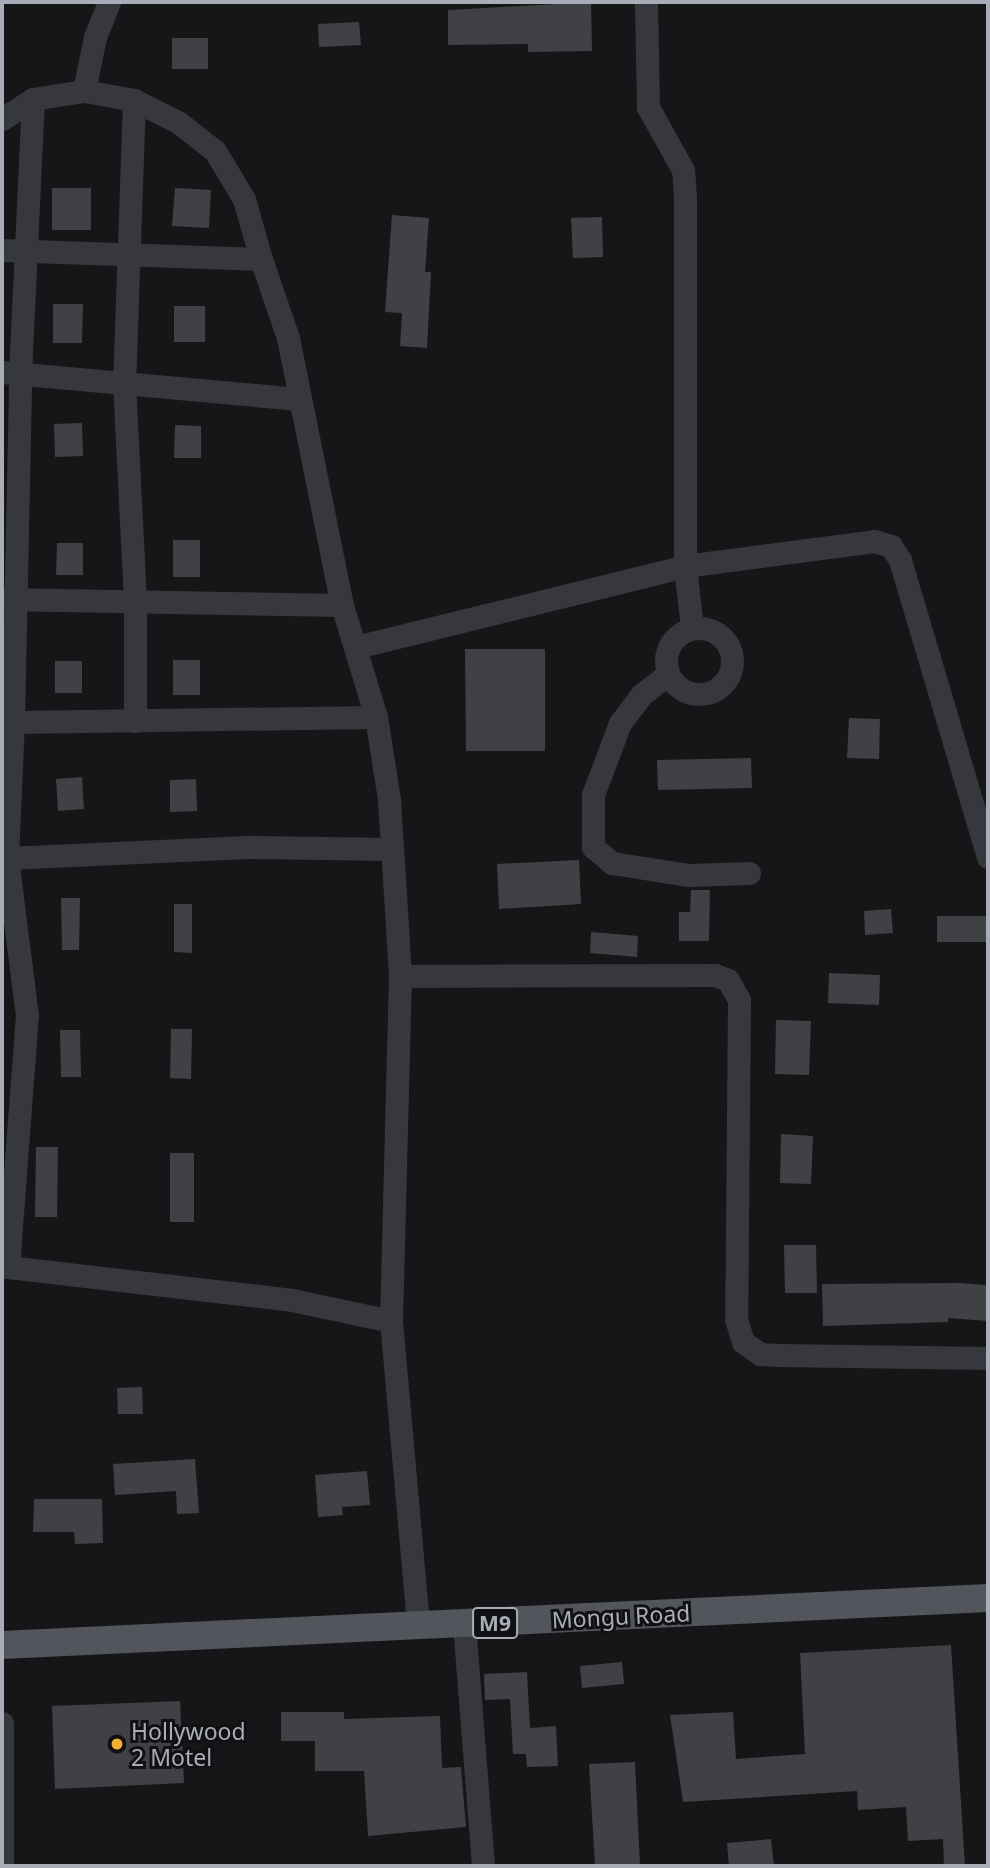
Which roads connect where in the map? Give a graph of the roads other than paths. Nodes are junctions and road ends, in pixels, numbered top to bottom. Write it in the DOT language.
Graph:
graph roads {
  1 [pos="109,2"];
  2 [pos="646,2"];
  3 [pos="83,91"];
  4 [pos="33,99"];
  5 [pos="134,100"];
  6 [pos="2,119"];
  7 [pos="2,250"];
  8 [pos="25,251"];
  9 [pos="131,252"];
  10 [pos="261,259"];
  11 [pos="11,373"];
  12 [pos="124,383"];
  13 [pos="299,399"];
  14 [pos="685,566"];
  15 [pos="7,599"];
  16 [pos="135,599"];
  17 [pos="342,605"];
  18 [pos="692,628"];
  19 [pos="356,648"];
  20 [pos="668,674"];
  21 [pos="376,717"];
  22 [pos="135,721"];
  23 [pos="13,722"];
  24 [pos="391,849"];
  25 [pos="988,857"];
  26 [pos="4,858"];
  27 [pos="749,873"];
  28 [pos="400,976"];
  29 [pos="5,1266"];
  30 [pos="391,1321"];
  31 [pos="988,1358"];
  32 [pos="988,1598"];
  33 [pos="464,1624"];
  34 [pos="418,1625"];
  35 [pos="2,1645"];
  36 [pos="2,1723"];
  37 [pos="2,1866"];
  38 [pos="483,1866"];
  1 -- 3 [label="street"];
  2 -- 14 [label="street"];
  3 -- 4 [label="street"];
  3 -- 5 [label="street"];
  4 -- 6 [label="street"];
  4 -- 8 [label="street"];
  5 -- 9 [label="street"];
  5 -- 10 [label="street"];
  7 -- 8 [label="street"];
  8 -- 9 [label="street"];
  8 -- 11 [label="street"];
  9 -- 10 [label="street"];
  9 -- 12 [label="street"];
  10 -- 13 [label="street"];
  11 -- 12 [label="street"];
  11 -- 15 [label="street"];
  12 -- 13 [label="street"];
  12 -- 16 [label="street"];
  13 -- 17 [label="street"];
  14 -- 18 [label="street"];
  14 -- 19 [label="street"];
  14 -- 25 [label="street"];
  15 -- 16 [label="street"];
  15 -- 23 [label="street"];
  16 -- 17 [label="street"];
  16 -- 22 [label="street"];
  17 -- 19 [label="street"];
  18 -- 20 [label="street"];
  18 -- 20 [label="street"];
  19 -- 21 [label="street"];
  20 -- 27 [label="street"];
  21 -- 22 [label="street"];
  21 -- 24 [label="street"];
  22 -- 23 [label="street"];
  23 -- 26 [label="street"];
  24 -- 26 [label="street"];
  24 -- 28 [label="street"];
  26 -- 29 [label="street"];
  28 -- 30 [label="street"];
  28 -- 31 [label="street"];
  29 -- 30 [label="street"];
  30 -- 34 [label="street"];
  32 -- 33 [label="main road, Mongu Road / M9"];
  33 -- 34 [label="main road, Mongu Road / M9"];
  33 -- 38 [label="street"];
  34 -- 35 [label="main road, Mongu Road / M9"];
  36 -- 37 [label="street"];
}
